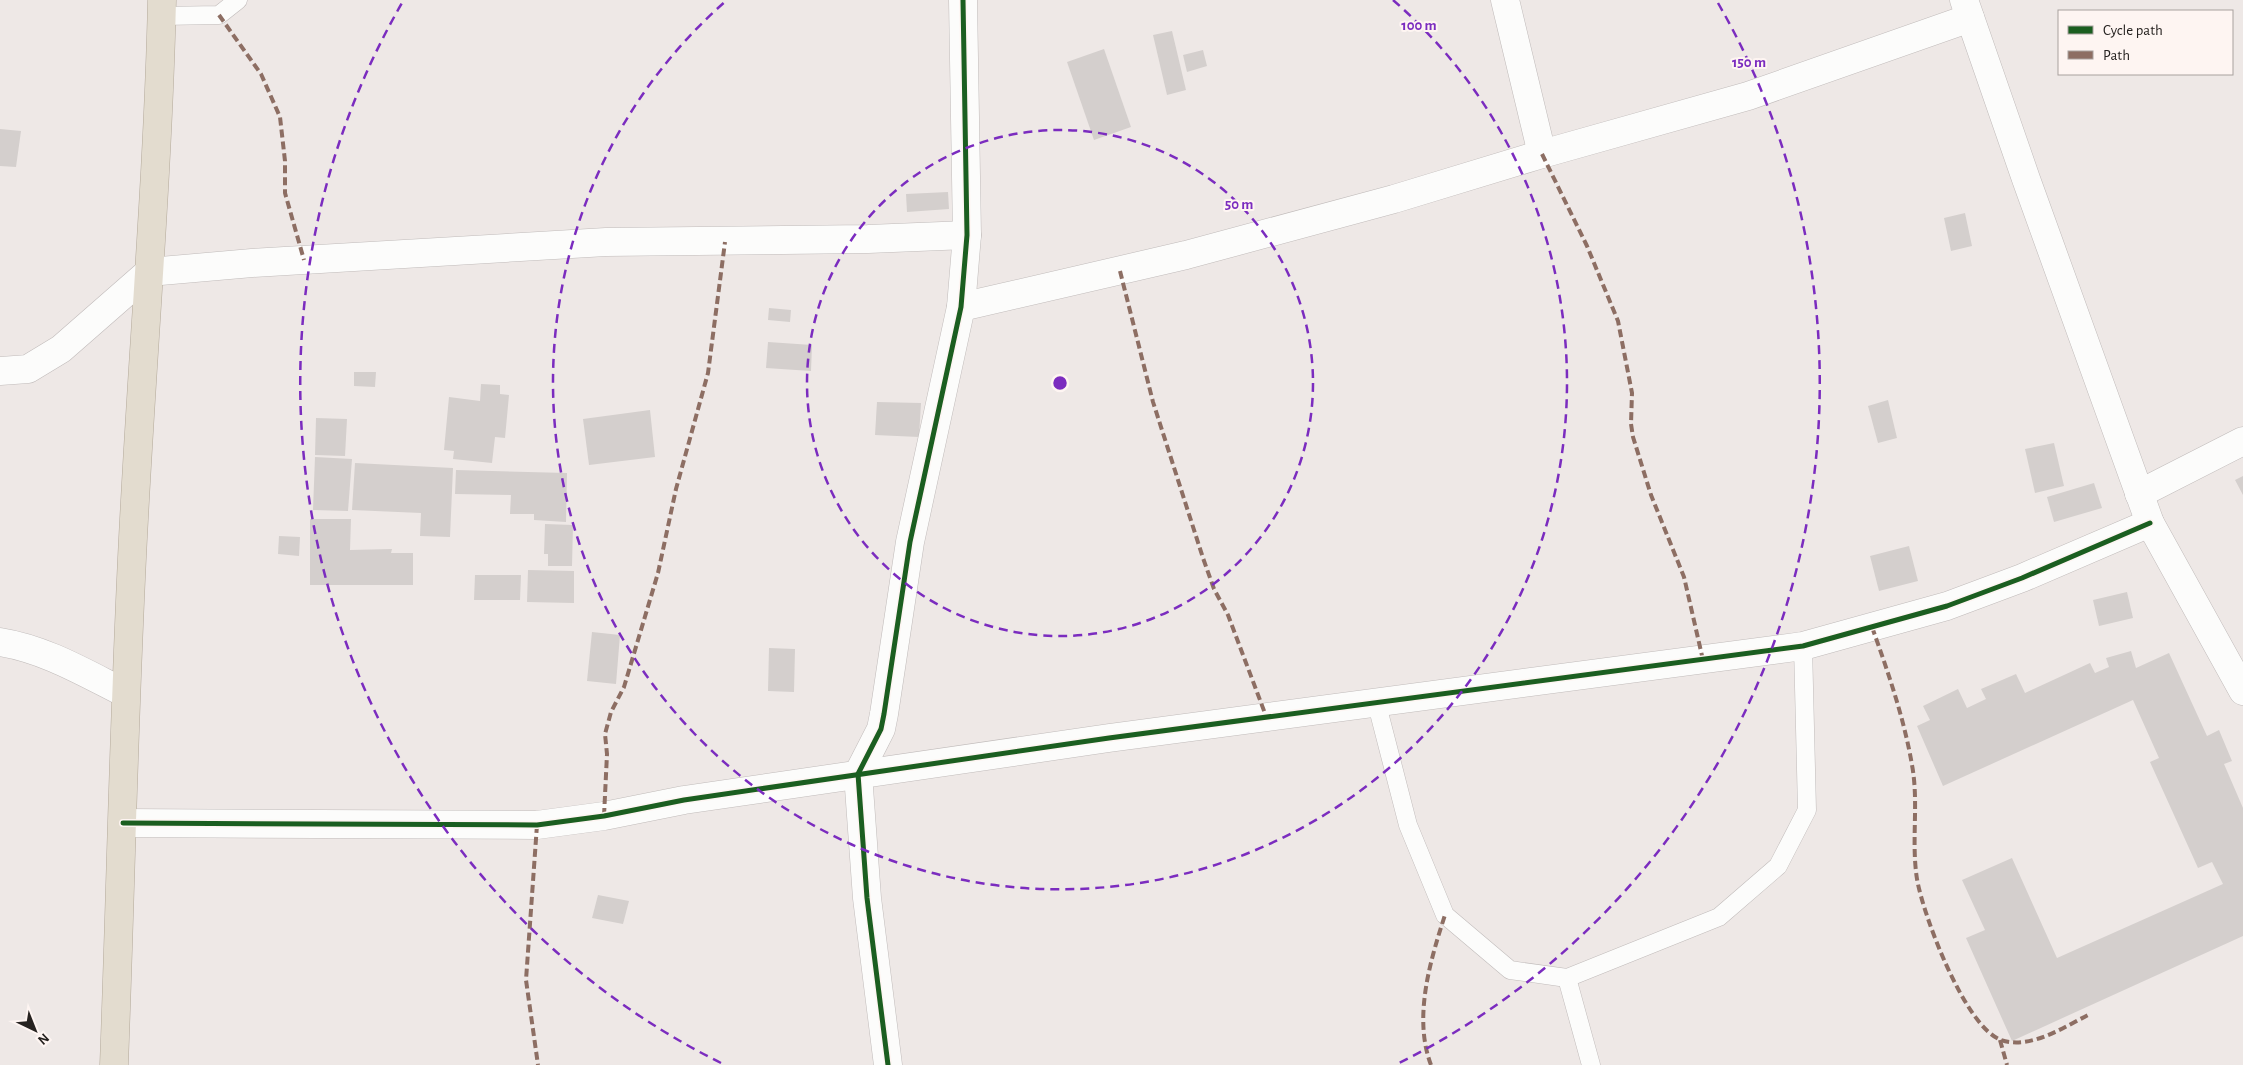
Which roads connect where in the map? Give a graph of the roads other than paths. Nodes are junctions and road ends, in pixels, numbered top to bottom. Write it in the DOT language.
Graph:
graph roads {
  1 [pos="238,0"];
  2 [pos="963,0"];
  3 [pos="1505,0"];
  4 [pos="162,8"];
  5 [pos="1967,9"];
  6 [pos="1542,154"];
  7 [pos="966,235"];
  8 [pos="149,272"];
  9 [pos="961,307"];
  10 [pos="0,372"];
  11 [pos="2243,441"];
  12 [pos="2139,494"];
  13 [pos="2150,523"];
  14 [pos="0,642"];
  15 [pos="1803,646"];
  16 [pos="2243,691"];
  17 [pos="125,692"];
  18 [pos="1376,701"];
  19 [pos="858,774"];
  20 [pos="123,823"];
  21 [pos="1567,978"];
  22 [pos="114,1065"];
  23 [pos="888,1065"];
  24 [pos="1591,1065"];
  1 -- 4 [label="lane"];
  2 -- 7 [label="street"];
  3 -- 6 [label="street"];
  4 -- 8 [label="highway"];
  5 -- 6 [label="street"];
  5 -- 12 [label="street"];
  6 -- 9 [label="street"];
  7 -- 8 [label="street"];
  7 -- 9 [label="street"];
  8 -- 10 [label="street"];
  8 -- 17 [label="highway"];
  9 -- 19 [label="street"];
  11 -- 12 [label="street"];
  12 -- 13 [label="street"];
  13 -- 15 [label="street"];
  13 -- 16 [label="street"];
  14 -- 17 [label="street"];
  15 -- 18 [label="street"];
  15 -- 21 [label="lane"];
  17 -- 20 [label="highway"];
  18 -- 19 [label="street"];
  18 -- 21 [label="lane"];
  19 -- 20 [label="street"];
  19 -- 23 [label="street"];
  20 -- 22 [label="highway"];
  21 -- 24 [label="lane"];
}
